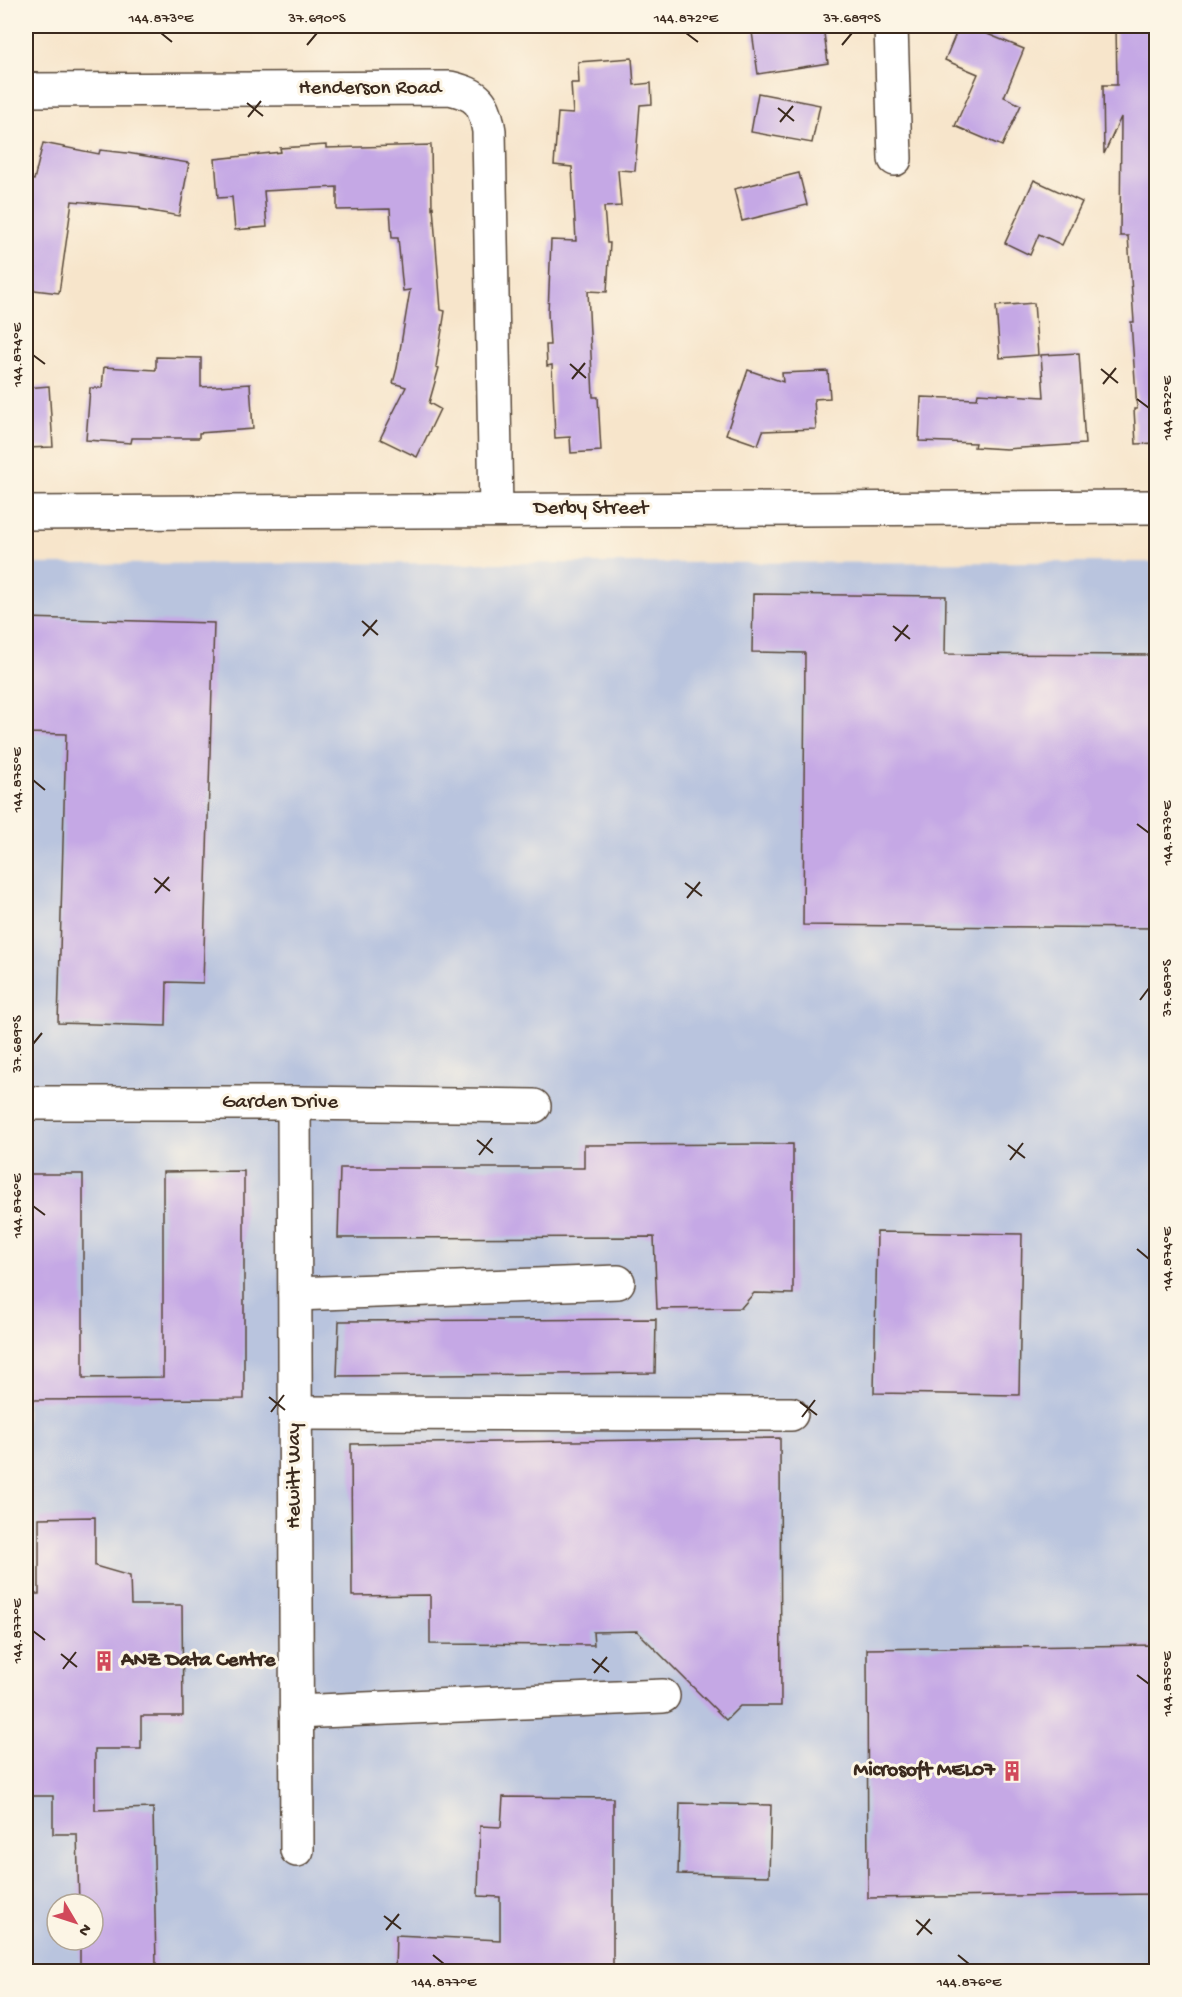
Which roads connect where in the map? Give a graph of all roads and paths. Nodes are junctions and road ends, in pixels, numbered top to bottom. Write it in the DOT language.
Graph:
graph roads {
  1 [pos="891,26"];
  2 [pos="26,90"];
  3 [pos="895,159"];
  4 [pos="1156,507"];
  5 [pos="496,510"];
  6 [pos="26,513"];
  7 [pos="26,1103"];
  8 [pos="294,1103"];
  9 [pos="534,1106"];
  10 [pos="618,1282"];
  11 [pos="295,1294"];
  12 [pos="295,1413"];
  13 [pos="791,1414"];
  14 [pos="663,1696"];
  15 [pos="296,1712"];
  16 [pos="297,1850"];
  1 -- 3 [label="street"];
  2 -- 5 [label="street, Henderson Road"];
  4 -- 5 [label="street, Derby Street"];
  5 -- 6 [label="street, Derby Street"];
  7 -- 8 [label="street, Garden Drive"];
  8 -- 9 [label="street, Garden Drive"];
  8 -- 11 [label="street, Hewitt Way"];
  10 -- 11 [label="street"];
  11 -- 12 [label="street, Hewitt Way"];
  12 -- 13 [label="street"];
  12 -- 15 [label="street, Hewitt Way"];
  14 -- 15 [label="street"];
  15 -- 16 [label="street, Hewitt Way"];
}
